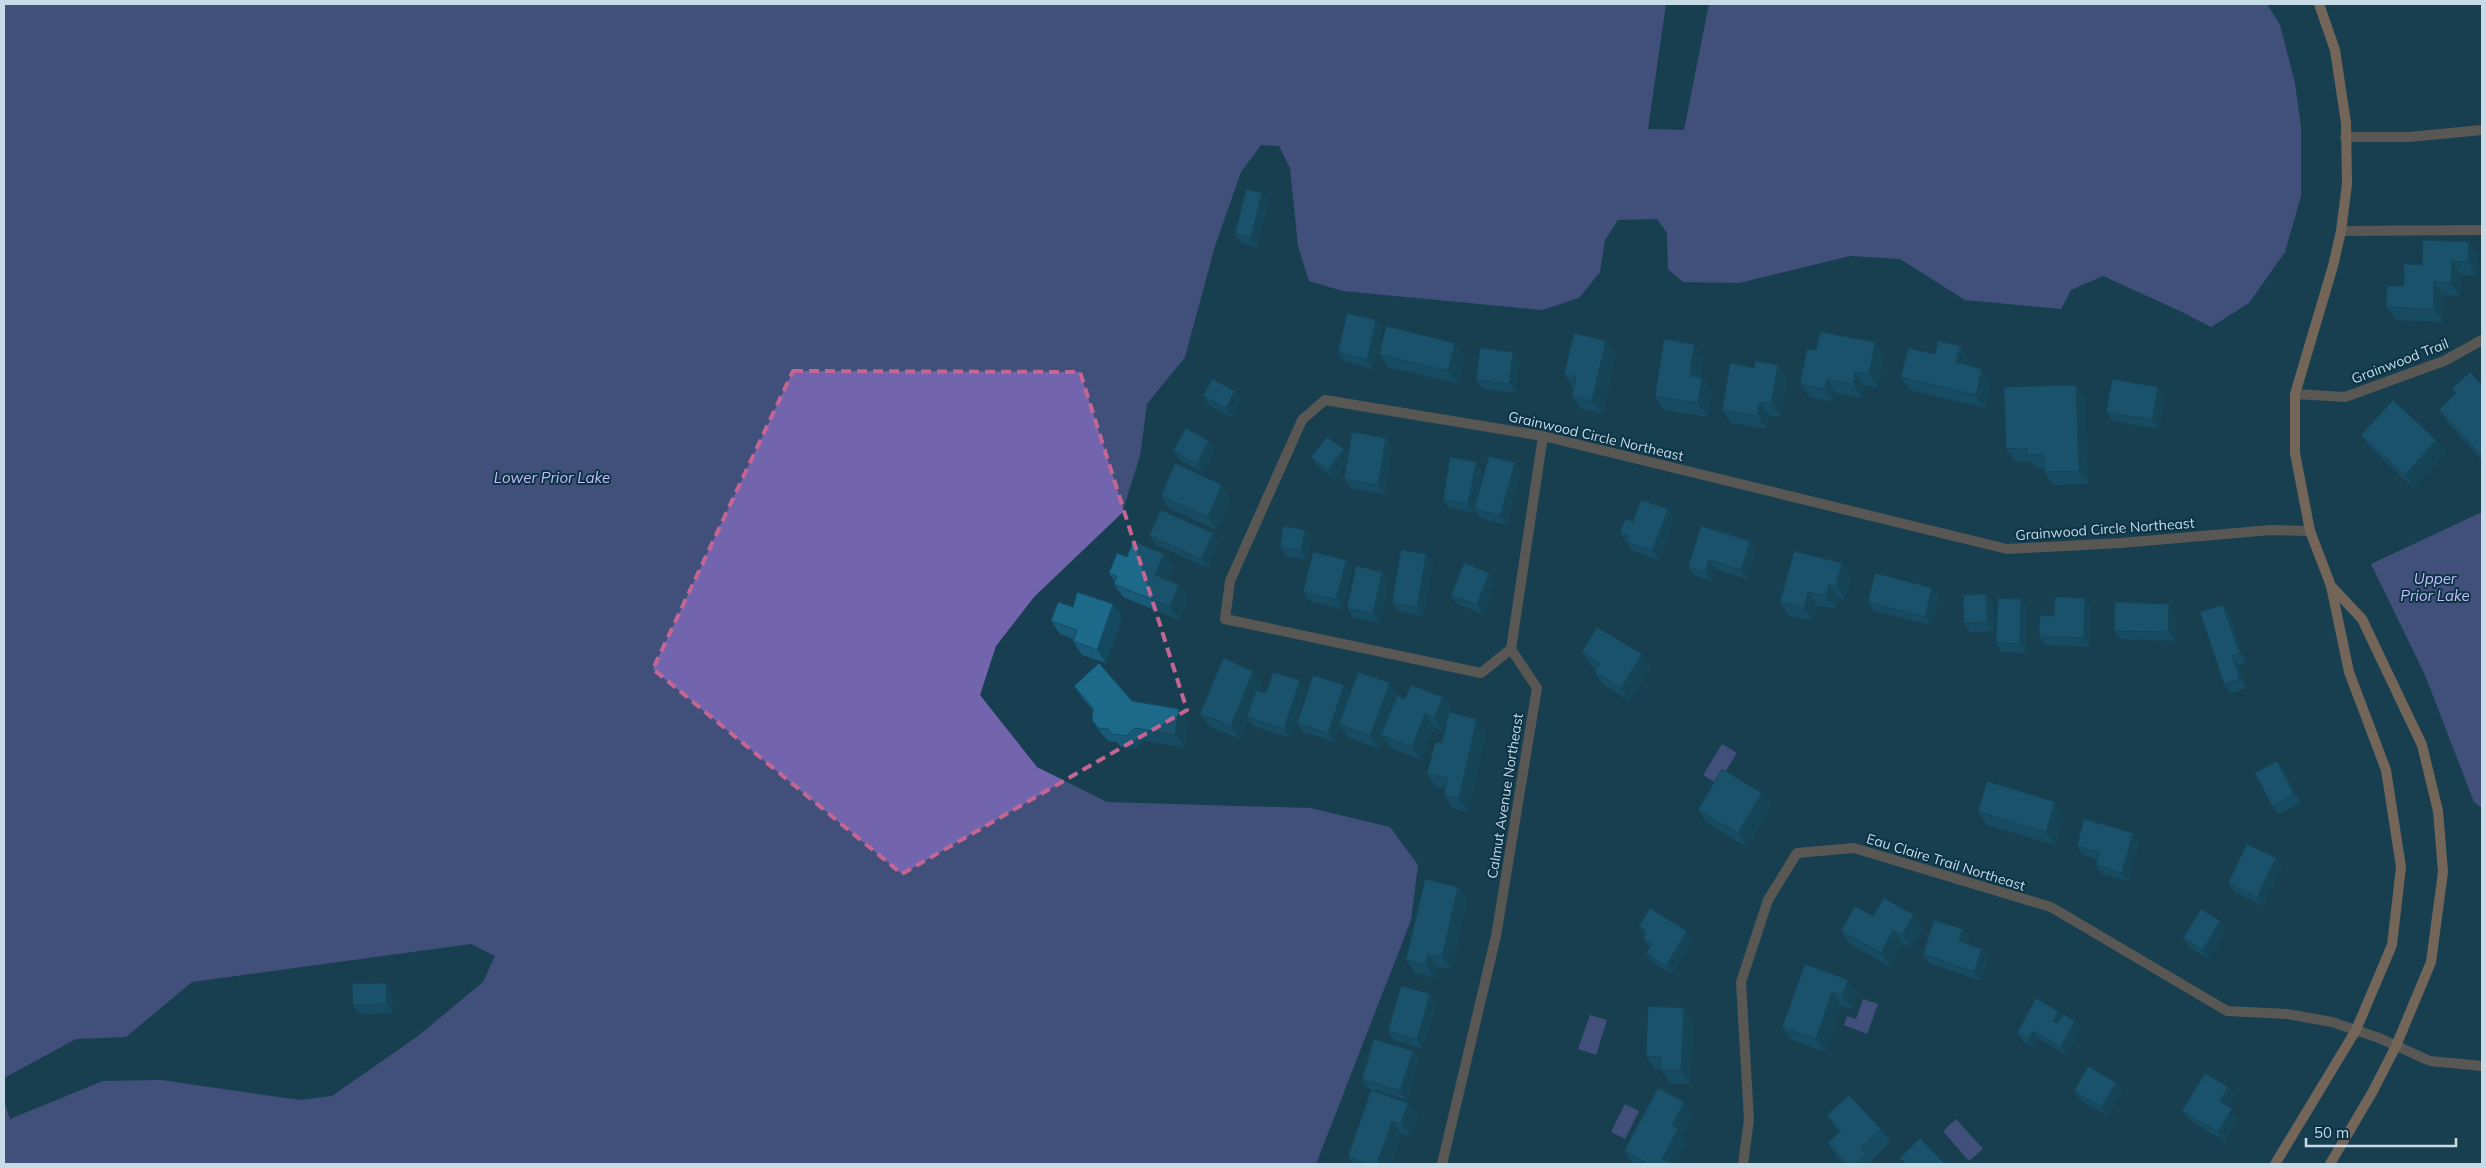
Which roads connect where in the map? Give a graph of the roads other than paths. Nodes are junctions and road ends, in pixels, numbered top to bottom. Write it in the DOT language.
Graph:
graph roads {
  1 [pos="2319,4"];
  2 [pos="2482,130"];
  3 [pos="2345,137"];
  4 [pos="2482,230"];
  5 [pos="2341,231"];
  6 [pos="2482,340"];
  7 [pos="2295,394"];
  8 [pos="1543,436"];
  9 [pos="2310,531"];
  10 [pos="2331,586"];
  11 [pos="1511,649"];
  12 [pos="2356,1030"];
  13 [pos="2396,1046"];
  14 [pos="2482,1066"];
  15 [pos="1442,1164"];
  16 [pos="1743,1164"];
  17 [pos="2275,1164"];
  18 [pos="2330,1164"];
  1 -- 3 [label="main road"];
  2 -- 3 [label="street"];
  3 -- 5 [label="main road"];
  4 -- 5 [label="street"];
  5 -- 7 [label="main road"];
  6 -- 7 [label="street, Grainwood Trail"];
  7 -- 9 [label="main road"];
  8 -- 9 [label="street, Grainwood Circle Northeast"];
  8 -- 11 [label="street"];
  8 -- 11 [label="street, Grainwood Circle Northeast"];
  9 -- 10 [label="main road"];
  10 -- 12 [label="main road"];
  10 -- 13 [label="main road"];
  11 -- 15 [label="street, Calmut Avenue Northeast"];
  12 -- 13 [label="street, Eau Claire Trail Northeast"];
  12 -- 16 [label="street, Eau Claire Trail Northeast"];
  12 -- 17 [label="main road"];
  13 -- 14 [label="street, Eau Claire Trail Northeast"];
  13 -- 18 [label="main road"];
}
